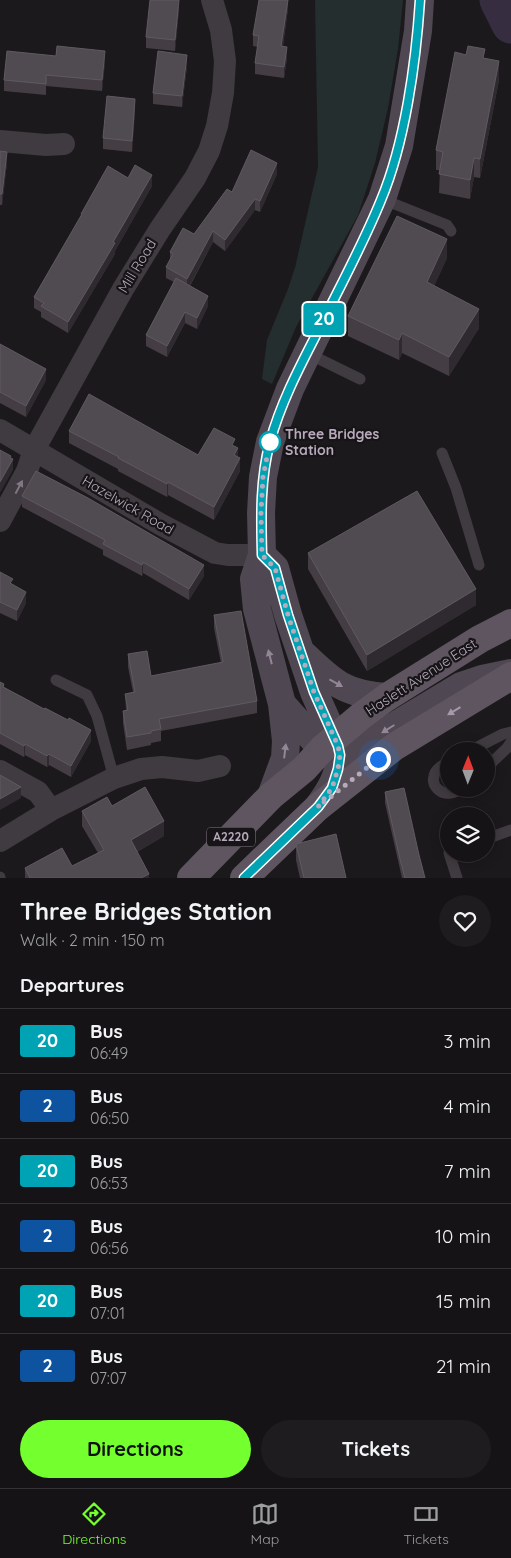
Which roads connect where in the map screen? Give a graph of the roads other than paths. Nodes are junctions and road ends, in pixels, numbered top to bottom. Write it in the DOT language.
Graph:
graph roads {
  1 [pos="212,0"];
  2 [pos="420,0"];
  3 [pos="0,141"];
  4 [pos="64,144"];
  5 [pos="382,199"];
  6 [pos="451,231"];
  7 [pos="306,353"];
  8 [pos="360,379"];
  9 [pos="0,430"];
  10 [pos="34,450"];
  11 [pos="442,453"];
  12 [pos="0,521"];
  13 [pos="262,555"];
  14 [pos="479,565"];
  15 [pos="511,623"];
  16 [pos="300,651"];
  17 [pos="511,675"];
  18 [pos="56,680"];
  19 [pos="387,696"];
  20 [pos="282,704"];
  21 [pos="511,732"];
  22 [pos="487,742"];
  23 [pos="511,742"];
  24 [pos="332,747"];
  25 [pos="495,760"];
  26 [pos="220,766"];
  27 [pos="440,769"];
  28 [pos="0,771"];
  29 [pos="114,778"];
  30 [pos="440,791"];
  31 [pos="271,796"];
  32 [pos="318,807"];
  33 [pos="51,810"];
  34 [pos="511,830"];
  35 [pos="495,836"];
  36 [pos="0,841"];
  37 [pos="452,862"];
  38 [pos="191,878"];
  39 [pos="244,878"];
  40 [pos="457,878"];
  1 -- 10 [label="street, Mill Road"];
  2 -- 5 [label="street"];
  3 -- 4 [label="street"];
  5 -- 6 [label="lane"];
  5 -- 7 [label="street"];
  7 -- 8 [label="lane"];
  7 -- 13 [label="street"];
  9 -- 10 [label="street, Hazelwick Road"];
  12 -- 10 [label="street, Mill Road, one-way"];
  10 -- 13 [label="street, Hazelwick Road"];
  11 -- 14 [label="lane"];
  13 -- 16 [label="street"];
  20 -- 13 [label="street, one-way"];
  15 -- 19 [label="main road, Haslett Avenue East / A2220"];
  16 -- 19 [label="street, one-way"];
  16 -- 24 [label="street"];
  17 -- 24 [label="street, Haslett Avenue East, one-way"];
  17 -- 32 [label="main road, Haslett Avenue East / A2220, one-way"];
  18 -- 29 [label="lane"];
  19 -- 24 [label="main road, Haslett Avenue East / A2220"];
  20 -- 24 [label="street"];
  31 -- 20 [label="street, one-way"];
  21 -- 22 [label="lane"];
  23 -- 25 [label="lane"];
  24 -- 31 [label="main road, Haslett Avenue East / A2220"];
  24 -- 32 [label="street, Haslett Avenue East"];
  26 -- 29 [label="street"];
  27 -- 30 [label="lane"];
  28 -- 33 [label="street"];
  29 -- 33 [label="street"];
  31 -- 38 [label="main road, Haslett Avenue East / A2220"];
  32 -- 39 [label="main road, Haslett Avenue East / A2220"];
  33 -- 36 [label="street"];
  34 -- 35 [label="lane"];
  37 -- 40 [label="lane"];
}
